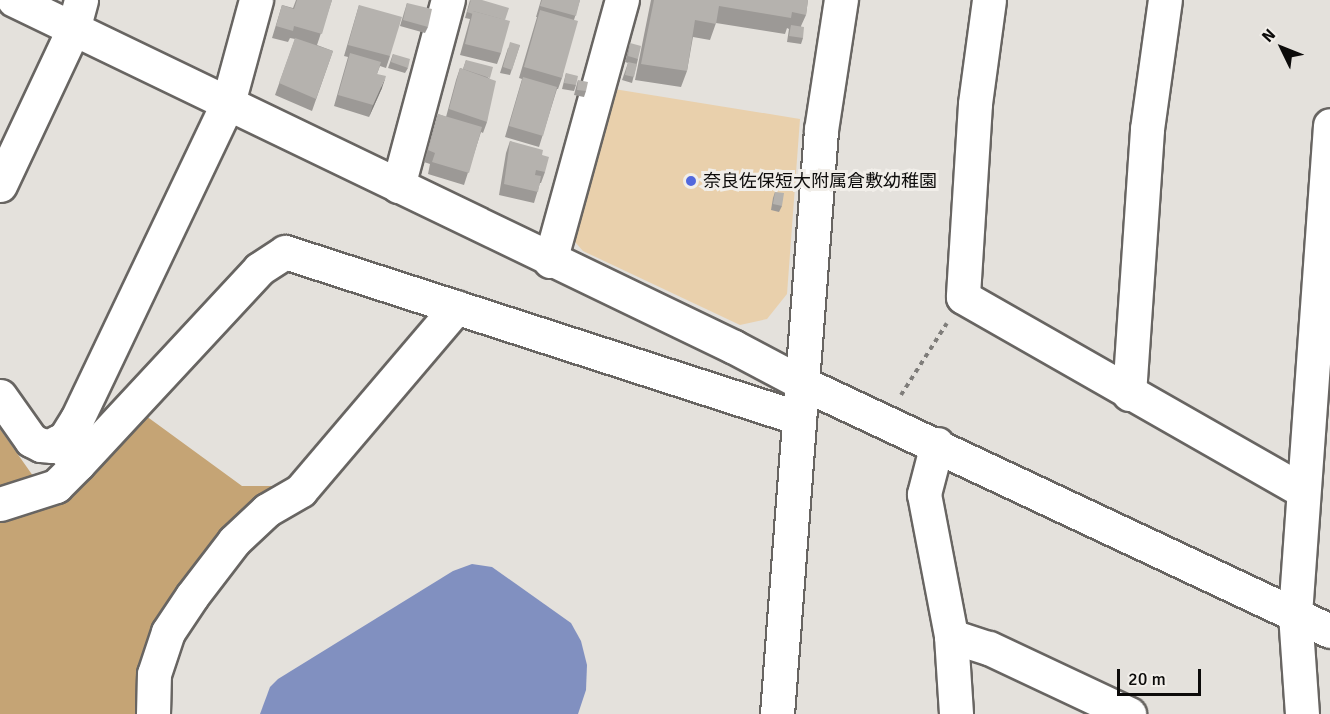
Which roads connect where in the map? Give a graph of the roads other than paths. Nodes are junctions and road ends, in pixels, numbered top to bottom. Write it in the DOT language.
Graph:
graph roads {
  1 [pos="14,0"];
  2 [pos="256,0"];
  3 [pos="448,0"];
  4 [pos="622,0"];
  5 [pos="840,0"];
  6 [pos="989,0"];
  7 [pos="1165,0"];
  8 [pos="77,15"];
  9 [pos="228,103"];
  10 [pos="1330,125"];
  11 [pos="0,185"];
  12 [pos="398,186"];
  13 [pos="1326,231"];
  14 [pos="550,261"];
  15 [pos="457,307"];
  16 [pos="802,383"];
  17 [pos="1129,394"];
  18 [pos="0,396"];
  19 [pos="799,418"];
  20 [pos="937,444"];
  21 [pos="68,453"];
  22 [pos="1301,490"];
  23 [pos="0,504"];
  24 [pos="1295,614"];
  25 [pos="1330,631"];
  26 [pos="951,636"];
  27 [pos="153,714"];
  28 [pos="777,714"];
  29 [pos="956,714"];
  30 [pos="1128,714"];
  31 [pos="1302,714"];
  1 -- 8 [label="street"];
  2 -- 9 [label="street"];
  3 -- 12 [label="street"];
  4 -- 14 [label="street"];
  5 -- 16 [label="street"];
  6 -- 17 [label="street"];
  7 -- 17 [label="street"];
  8 -- 9 [label="street"];
  8 -- 11 [label="street"];
  9 -- 12 [label="street"];
  9 -- 21 [label="street"];
  10 -- 13 [label="street"];
  12 -- 14 [label="street"];
  13 -- 22 [label="street"];
  14 -- 16 [label="street"];
  15 -- 19 [label="street"];
  15 -- 21 [label="street"];
  15 -- 27 [label="street"];
  16 -- 19 [label="street"];
  16 -- 20 [label="street"];
  17 -- 22 [label="street"];
  18 -- 21 [label="street"];
  19 -- 28 [label="street"];
  20 -- 24 [label="street"];
  20 -- 26 [label="street"];
  21 -- 23 [label="street"];
  22 -- 24 [label="street"];
  24 -- 25 [label="street"];
  24 -- 31 [label="street"];
  26 -- 29 [label="street"];
  26 -- 30 [label="street"];
}
